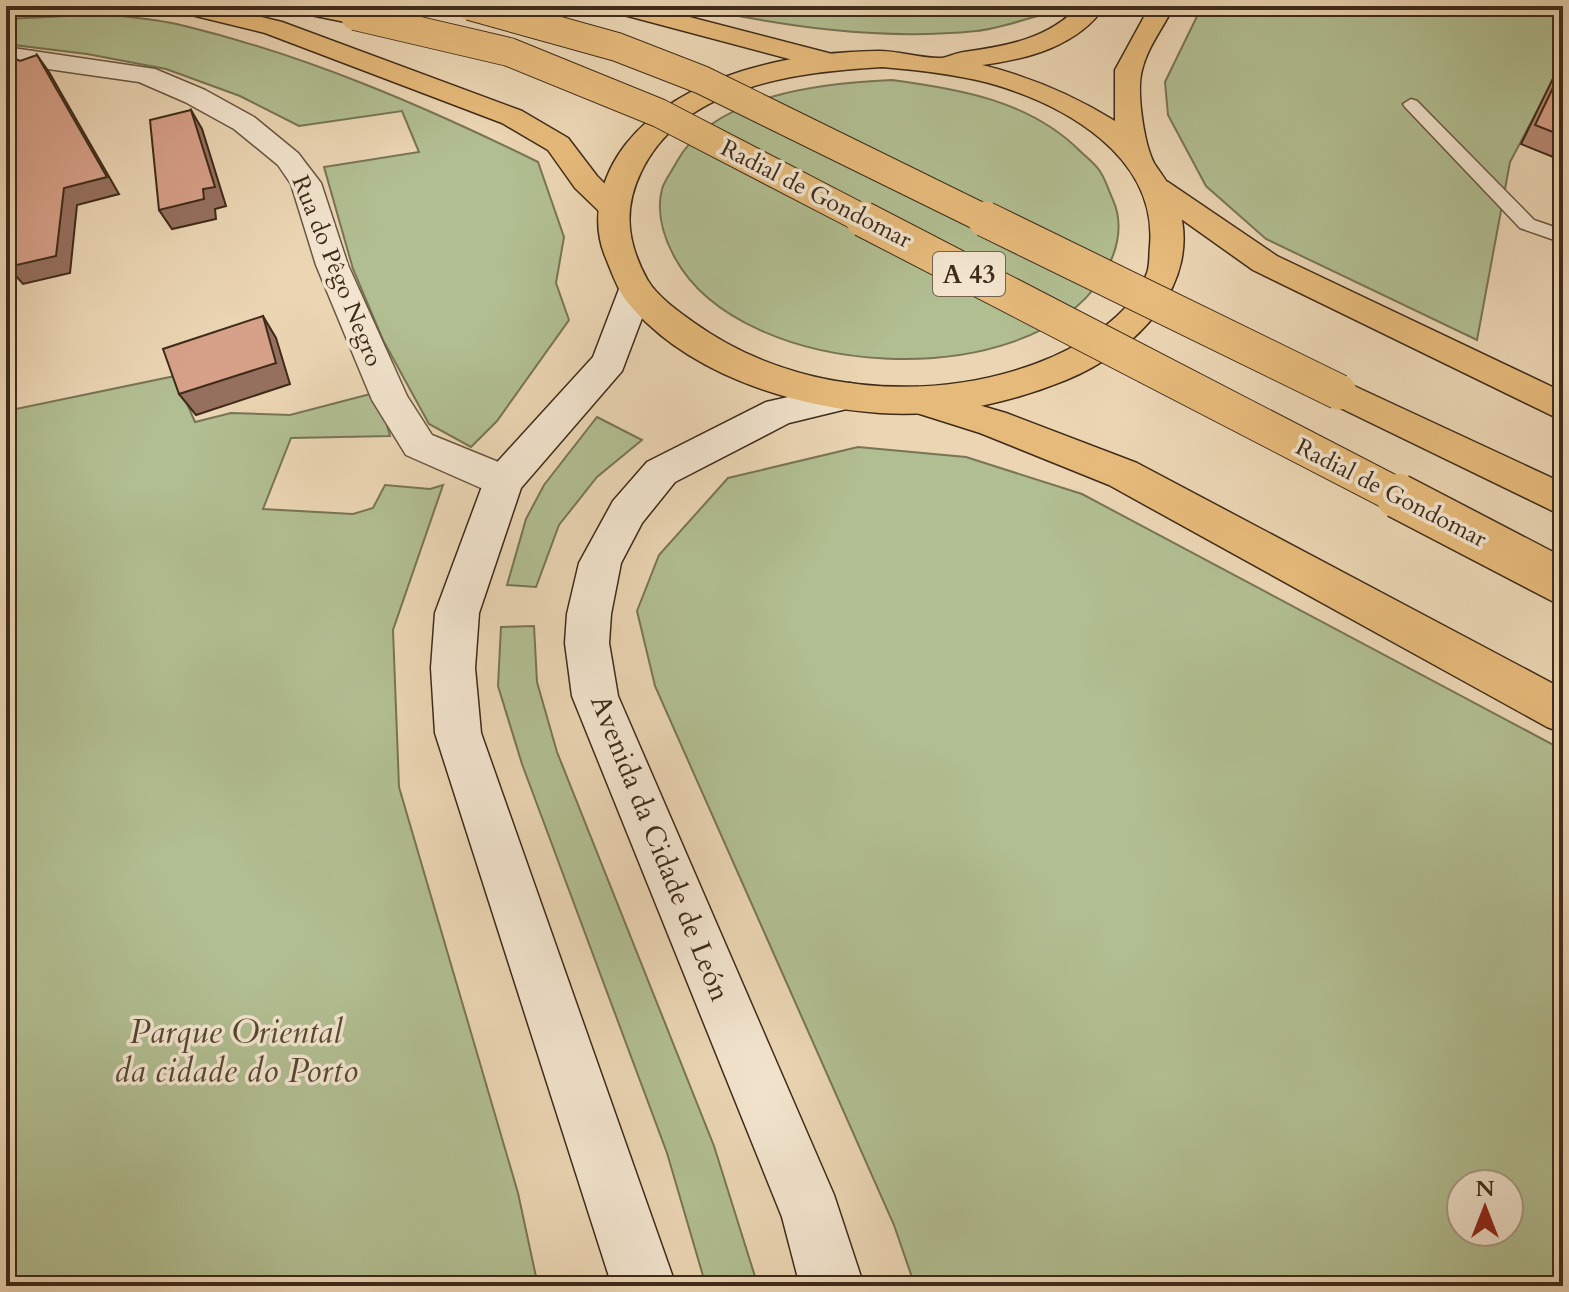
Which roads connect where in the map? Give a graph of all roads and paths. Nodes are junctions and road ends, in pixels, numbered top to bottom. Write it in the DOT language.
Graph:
graph roads {
  1 [pos="184,6"];
  2 [pos="300,6"];
  3 [pos="470,6"];
  4 [pos="618,6"];
  5 [pos="1093,6"];
  6 [pos="1162,6"];
  7 [pos="6,55"];
  8 [pos="827,61"];
  9 [pos="930,62"];
  10 [pos="1411,104"];
  11 [pos="1137,159"];
  12 [pos="1157,188"];
  13 [pos="613,207"];
  14 [pos="1563,237"];
  15 [pos="636,289"];
  16 [pos="850,396"];
  17 [pos="917,400"];
  18 [pos="1563,408"];
  19 [pos="504,481"];
  20 [pos="1563,501"];
  21 [pos="1563,582"];
  22 [pos="1563,712"];
  23 [pos="644,1286"];
  24 [pos="832,1286"];
  1 -- 13 [label="main road"];
  2 -- 21 [label="main road, Radial de Gondomar / A 43, bridge"];
  3 -- 20 [label="main road, Radial de Gondomar / A 43, bridge"];
  4 -- 8 [label="main road"];
  5 -- 9 [label="main road"];
  6 -- 11 [label="main road"];
  7 -- 19 [label="main road, Rua do Pêgo Negro"];
  8 -- 9 [label="main road"];
  8 -- 13 [label="main road"];
  9 -- 11 [label="main road"];
  10 -- 14 [label="lane"];
  11 -- 12 [label="main road"];
  12 -- 17 [label="main road"];
  12 -- 18 [label="main road"];
  13 -- 15 [label="main road"];
  15 -- 16 [label="main road"];
  15 -- 19 [label="main road"];
  16 -- 17 [label="main road"];
  16 -- 24 [label="main road, Avenida da Cidade de León"];
  17 -- 22 [label="main road"];
  19 -- 23 [label="main road"];
}
